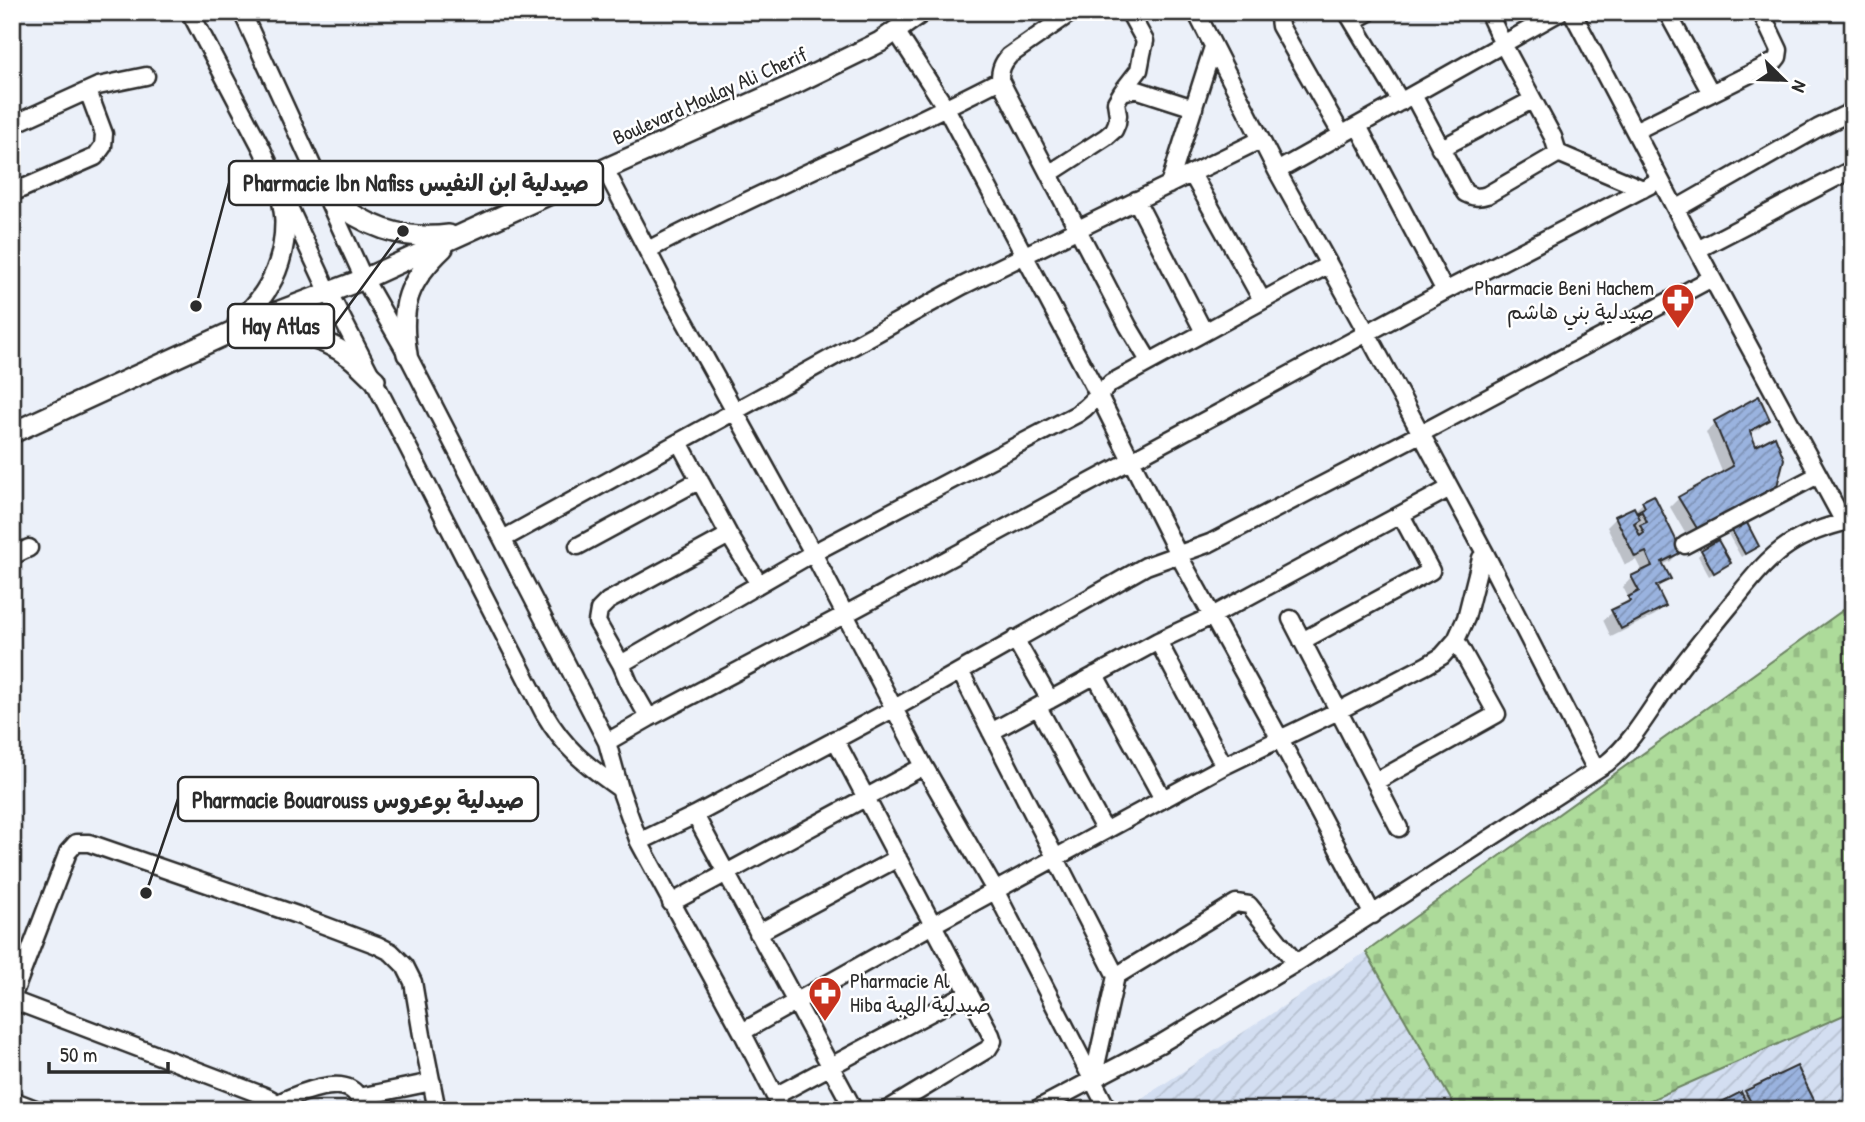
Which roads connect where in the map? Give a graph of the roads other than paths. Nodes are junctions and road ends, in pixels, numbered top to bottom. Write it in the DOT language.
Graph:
graph roads {
  1 [pos="190,12"];
  2 [pos="242,12"];
  3 [pos="922,12"];
  4 [pos="1072,12"];
  5 [pos="1129,12"];
  6 [pos="1196,12"];
  7 [pos="1278,12"];
  8 [pos="1369,12"];
  9 [pos="1488,12"];
  10 [pos="1560,12"];
  11 [pos="1572,12"];
  12 [pos="1667,12"];
  13 [pos="1761,12"];
  14 [pos="1350,17"];
  15 [pos="896,31"];
  16 [pos="1503,44"];
  17 [pos="1213,47"];
  18 [pos="146,76"];
  19 [pos="1000,80"];
  20 [pos="88,91"];
  21 [pos="1122,92"];
  22 [pos="1712,93"];
  23 [pos="1407,98"];
  24 [pos="1532,100"];
  25 [pos="946,108"];
  26 [pos="1194,108"];
  27 [pos="1853,111"];
  28 [pos="12,125"];
  29 [pos="1358,126"];
  30 [pos="1635,131"];
  31 [pos="1342,135"];
  32 [pos="1260,140"];
  33 [pos="1440,149"];
  34 [pos="1558,153"];
  35 [pos="605,169"];
  36 [pos="1853,169"];
  37 [pos="1277,171"];
  38 [pos="1049,174"];
  39 [pos="1192,174"];
  40 [pos="1660,180"];
  41 [pos="1169,185"];
  42 [pos="280,189"];
  43 [pos="1643,190"];
  44 [pos="12,193"];
  45 [pos="327,197"];
  46 [pos="1136,200"];
  47 [pos="1676,209"];
  48 [pos="1077,229"];
  49 [pos="461,234"];
  50 [pos="648,250"];
  51 [pos="1697,250"];
  52 [pos="1024,255"];
  53 [pos="1328,265"];
  54 [pos="1712,278"];
  55 [pos="364,279"];
  56 [pos="1445,291"];
  57 [pos="329,293"];
  58 [pos="1262,300"];
  59 [pos="1204,332"];
  60 [pos="1367,333"];
  61 [pos="214,341"];
  62 [pos="407,354"];
  63 [pos="1149,361"];
  64 [pos="374,380"];
  65 [pos="1098,394"];
  66 [pos="735,411"];
  67 [pos="12,433"];
  68 [pos="1420,434"];
  69 [pos="679,442"];
  70 [pos="1130,461"];
  71 [pos="1818,475"];
  72 [pos="700,480"];
  73 [pos="1450,488"];
  74 [pos="1401,515"];
  75 [pos="1848,521"];
  76 [pos="729,535"];
  77 [pos="503,539"];
  78 [pos="1685,545"];
  79 [pos="578,546"];
  80 [pos="29,548"];
  81 [pos="813,553"];
  82 [pos="1485,553"];
  83 [pos="1178,554"];
  84 [pos="12,556"];
  85 [pos="759,584"];
  86 [pos="846,614"];
  87 [pos="1212,616"];
  88 [pos="1291,620"];
  89 [pos="1015,639"];
  90 [pos="1456,640"];
  91 [pos="1158,641"];
  92 [pos="1302,641"];
  93 [pos="621,664"];
  94 [pos="960,671"];
  95 [pos="1095,675"];
  96 [pos="1044,703"];
  97 [pos="893,709"];
  98 [pos="1338,711"];
  99 [pos="649,718"];
  100 [pos="991,732"];
  101 [pos="835,739"];
  102 [pos="1280,739"];
  103 [pos="607,742"];
  104 [pos="924,766"];
  105 [pos="1224,766"];
  106 [pos="1596,770"];
  107 [pos="1375,782"];
  108 [pos="620,789"];
  109 [pos="866,797"];
  110 [pos="1163,799"];
  111 [pos="695,815"];
  112 [pos="1399,828"];
  113 [pos="1105,831"];
  114 [pos="639,842"];
  115 [pos="898,858"];
  116 [pos="1056,858"];
  117 [pos="726,873"];
  118 [pos="996,892"];
  119 [pos="671,903"];
  120 [pos="1373,915"];
  121 [pos="933,925"];
  122 [pos="758,933"];
  123 [pos="1296,963"];
  124 [pos="1116,976"];
  125 [pos="969,992"];
  126 [pos="12,999"];
  127 [pos="796,1002"];
  128 [pos="742,1032"];
  129 [pos="830,1066"];
  130 [pos="1093,1079"];
  131 [pos="432,1082"];
  132 [pos="12,1100"];
  133 [pos="360,1103"];
  134 [pos="779,1103"];
  135 [pos="279,1107"];
  136 [pos="38,1110"];
  137 [pos="437,1110"];
  138 [pos="854,1110"];
  139 [pos="887,1110"];
  140 [pos="1035,1110"];
  141 [pos="1108,1110"];
  1 -- 42 [label="street"];
  2 -- 45 [label="street"];
  3 -- 15 [label="main road, Boulevard Moulay Ali Cherif"];
  4 -- 19 [label="street"];
  5 -- 21 [label="street"];
  6 -- 17 [label="street"];
  7 -- 31 [label="street"];
  8 -- 14 [label="street"];
  9 -- 16 [label="street"];
  10 -- 16 [label="street"];
  11 -- 30 [label="street"];
  12 -- 22 [label="street"];
  13 -- 22 [label="street"];
  14 -- 23 [label="street"];
  15 -- 25 [label="street"];
  15 -- 35 [label="main road, Boulevard Moulay Ali Cherif"];
  16 -- 23 [label="street"];
  16 -- 24 [label="street"];
  17 -- 26 [label="street"];
  17 -- 32 [label="street"];
  18 -- 20 [label="street"];
  19 -- 25 [label="street"];
  19 -- 38 [label="street"];
  20 -- 28 [label="street"];
  20 -- 44 [label="street"];
  21 -- 26 [label="street"];
  21 -- 38 [label="street"];
  22 -- 30 [label="street"];
  23 -- 29 [label="street"];
  23 -- 33 [label="street"];
  24 -- 33 [label="street"];
  24 -- 34 [label="street"];
  25 -- 50 [label="street"];
  25 -- 52 [label="street"];
  26 -- 41 [label="street"];
  27 -- 47 [label="street"];
  29 -- 31 [label="street"];
  29 -- 56 [label="street"];
  30 -- 40 [label="street"];
  31 -- 37 [label="street"];
  32 -- 37 [label="street"];
  32 -- 39 [label="street"];
  33 -- 34 [label="street"];
  34 -- 43 [label="street"];
  35 -- 49 [label="main road, Boulevard Moulay Ali Cherif"];
  35 -- 50 [label="street"];
  36 -- 51 [label="street"];
  37 -- 53 [label="street"];
  38 -- 48 [label="street"];
  39 -- 41 [label="street"];
  39 -- 58 [label="street"];
  40 -- 43 [label="street"];
  40 -- 47 [label="street"];
  41 -- 46 [label="street"];
  42 -- 57 [label="street"];
  42 -- 61 [label="main road"];
  43 -- 56 [label="street"];
  45 -- 49 [label="main road"];
  45 -- 55 [label="street"];
  46 -- 48 [label="street"];
  46 -- 59 [label="street"];
  47 -- 51 [label="street"];
  48 -- 52 [label="street"];
  48 -- 63 [label="street"];
  49 -- 55 [label="main road, Boulevard Moulay Ali Cherif"];
  49 -- 62 [label="main road"];
  50 -- 66 [label="street"];
  51 -- 54 [label="street"];
  52 -- 65 [label="street"];
  52 -- 66 [label="street"];
  53 -- 58 [label="street"];
  53 -- 60 [label="street"];
  54 -- 68 [label="street"];
  54 -- 71 [label="street"];
  55 -- 57 [label="main road, Boulevard Moulay Ali Cherif"];
  55 -- 62 [label="street"];
  56 -- 60 [label="street"];
  57 -- 61 [label="main road, Boulevard Moulay Ali Cherif"];
  57 -- 64 [label="street"];
  58 -- 59 [label="street"];
  59 -- 63 [label="street"];
  60 -- 68 [label="street"];
  60 -- 70 [label="street"];
  61 -- 64 [label="main road"];
  61 -- 67 [label="main road, Boulevard Moulay Ali Cherif"];
  62 -- 77 [label="street"];
  63 -- 65 [label="street"];
  64 -- 108 [label="street"];
  65 -- 70 [label="street"];
  65 -- 81 [label="street"];
  66 -- 69 [label="street"];
  66 -- 81 [label="street"];
  68 -- 73 [label="street"];
  68 -- 83 [label="street"];
  69 -- 72 [label="street"];
  69 -- 77 [label="street"];
  70 -- 83 [label="street"];
  70 -- 86 [label="street"];
  71 -- 75 [label="street"];
  71 -- 78 [label="street"];
  72 -- 76 [label="street"];
  72 -- 79 [label="street"];
  73 -- 74 [label="street"];
  73 -- 82 [label="street"];
  74 -- 87 [label="street"];
  74 -- 92 [label="street"];
  75 -- 106 [label="street"];
  76 -- 85 [label="street"];
  76 -- 93 [label="street"];
  77 -- 103 [label="street"];
  80 -- 84 [label="street"];
  81 -- 85 [label="street"];
  81 -- 86 [label="street"];
  82 -- 90 [label="street"];
  82 -- 106 [label="street"];
  83 -- 87 [label="street"];
  83 -- 89 [label="street"];
  85 -- 93 [label="street"];
  86 -- 97 [label="street"];
  86 -- 99 [label="street"];
  87 -- 91 [label="street"];
  87 -- 102 [label="street"];
  88 -- 92 [label="street"];
  89 -- 94 [label="street"];
  89 -- 96 [label="street"];
  90 -- 98 [label="street"];
  90 -- 107 [label="street"];
  91 -- 95 [label="street"];
  91 -- 105 [label="street"];
  92 -- 98 [label="street"];
  93 -- 99 [label="street"];
  94 -- 97 [label="street"];
  94 -- 100 [label="street"];
  95 -- 96 [label="street"];
  95 -- 110 [label="street"];
  96 -- 100 [label="street"];
  96 -- 113 [label="street"];
  97 -- 101 [label="street"];
  97 -- 104 [label="street"];
  98 -- 102 [label="street"];
  98 -- 107 [label="street"];
  99 -- 103 [label="street"];
  100 -- 116 [label="street"];
  101 -- 109 [label="street"];
  101 -- 111 [label="street"];
  102 -- 105 [label="street"];
  102 -- 120 [label="street"];
  103 -- 108 [label="street"];
  104 -- 109 [label="street"];
  104 -- 118 [label="street"];
  105 -- 110 [label="street"];
  106 -- 120 [label="street"];
  107 -- 112 [label="street"];
  108 -- 114 [label="street"];
  109 -- 115 [label="street"];
  109 -- 117 [label="street"];
  110 -- 113 [label="street"];
  111 -- 114 [label="street"];
  111 -- 117 [label="street"];
  113 -- 116 [label="street"];
  114 -- 119 [label="street"];
  115 -- 121 [label="street"];
  115 -- 122 [label="street"];
  116 -- 118 [label="street"];
  116 -- 124 [label="street"];
  117 -- 119 [label="street"];
  117 -- 122 [label="street"];
  118 -- 121 [label="street"];
  118 -- 130 [label="street"];
  119 -- 128 [label="street"];
  120 -- 123 [label="street"];
  121 -- 125 [label="street"];
  121 -- 127 [label="street"];
  122 -- 127 [label="street"];
  123 -- 124 [label="street"];
  123 -- 130 [label="street"];
  124 -- 130 [label="street"];
  125 -- 129 [label="street"];
  125 -- 139 [label="street"];
  126 -- 131 [label="street"];
  126 -- 135 [label="street"];
  127 -- 128 [label="street"];
  127 -- 129 [label="street"];
  128 -- 134 [label="street"];
  129 -- 134 [label="street"];
  129 -- 138 [label="street"];
  130 -- 140 [label="street"];
  130 -- 141 [label="street"];
  131 -- 133 [label="street"];
  131 -- 137 [label="street"];
  132 -- 136 [label="street"];
  133 -- 135 [label="street"];
}
